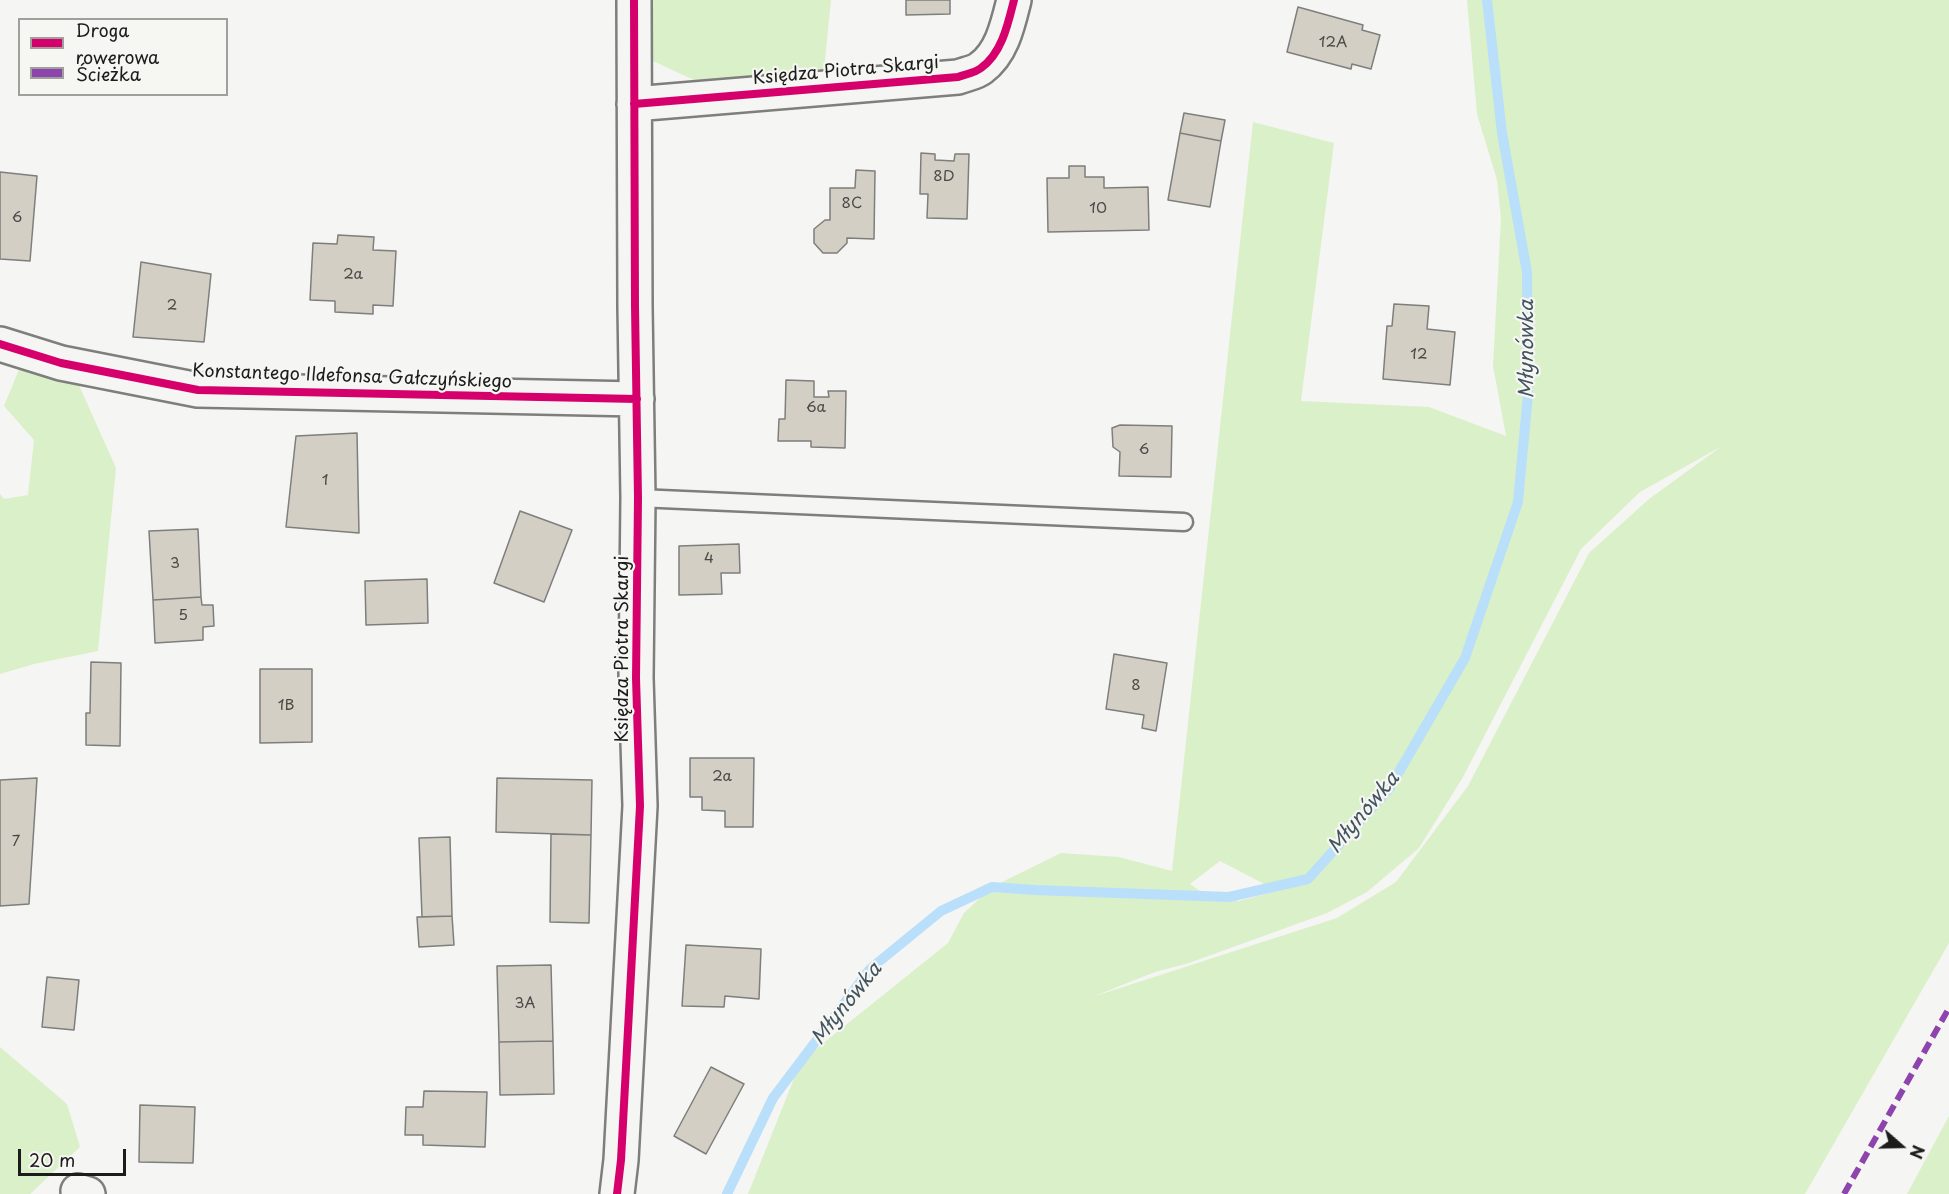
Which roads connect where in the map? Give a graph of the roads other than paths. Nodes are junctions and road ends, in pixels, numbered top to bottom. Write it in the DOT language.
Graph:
graph roads {
  1 [pos="634,0"];
  2 [pos="1014,0"];
  3 [pos="634,104"];
  4 [pos="0,344"];
  5 [pos="637,399"];
  6 [pos="638,498"];
  7 [pos="1184,522"];
  8 [pos="617,1194"];
  1 -- 3 [label="street, Księdza Piotra Skargi"];
  2 -- 3 [label="street, Księdza Piotra Skargi"];
  3 -- 5 [label="street, Księdza Piotra Skargi"];
  4 -- 5 [label="street, Konstantego Ildefonsa Gałczyńskiego"];
  5 -- 6 [label="street, Księdza Piotra Skargi"];
  6 -- 7 [label="lane"];
  6 -- 8 [label="street, Księdza Piotra Skargi"];
}
